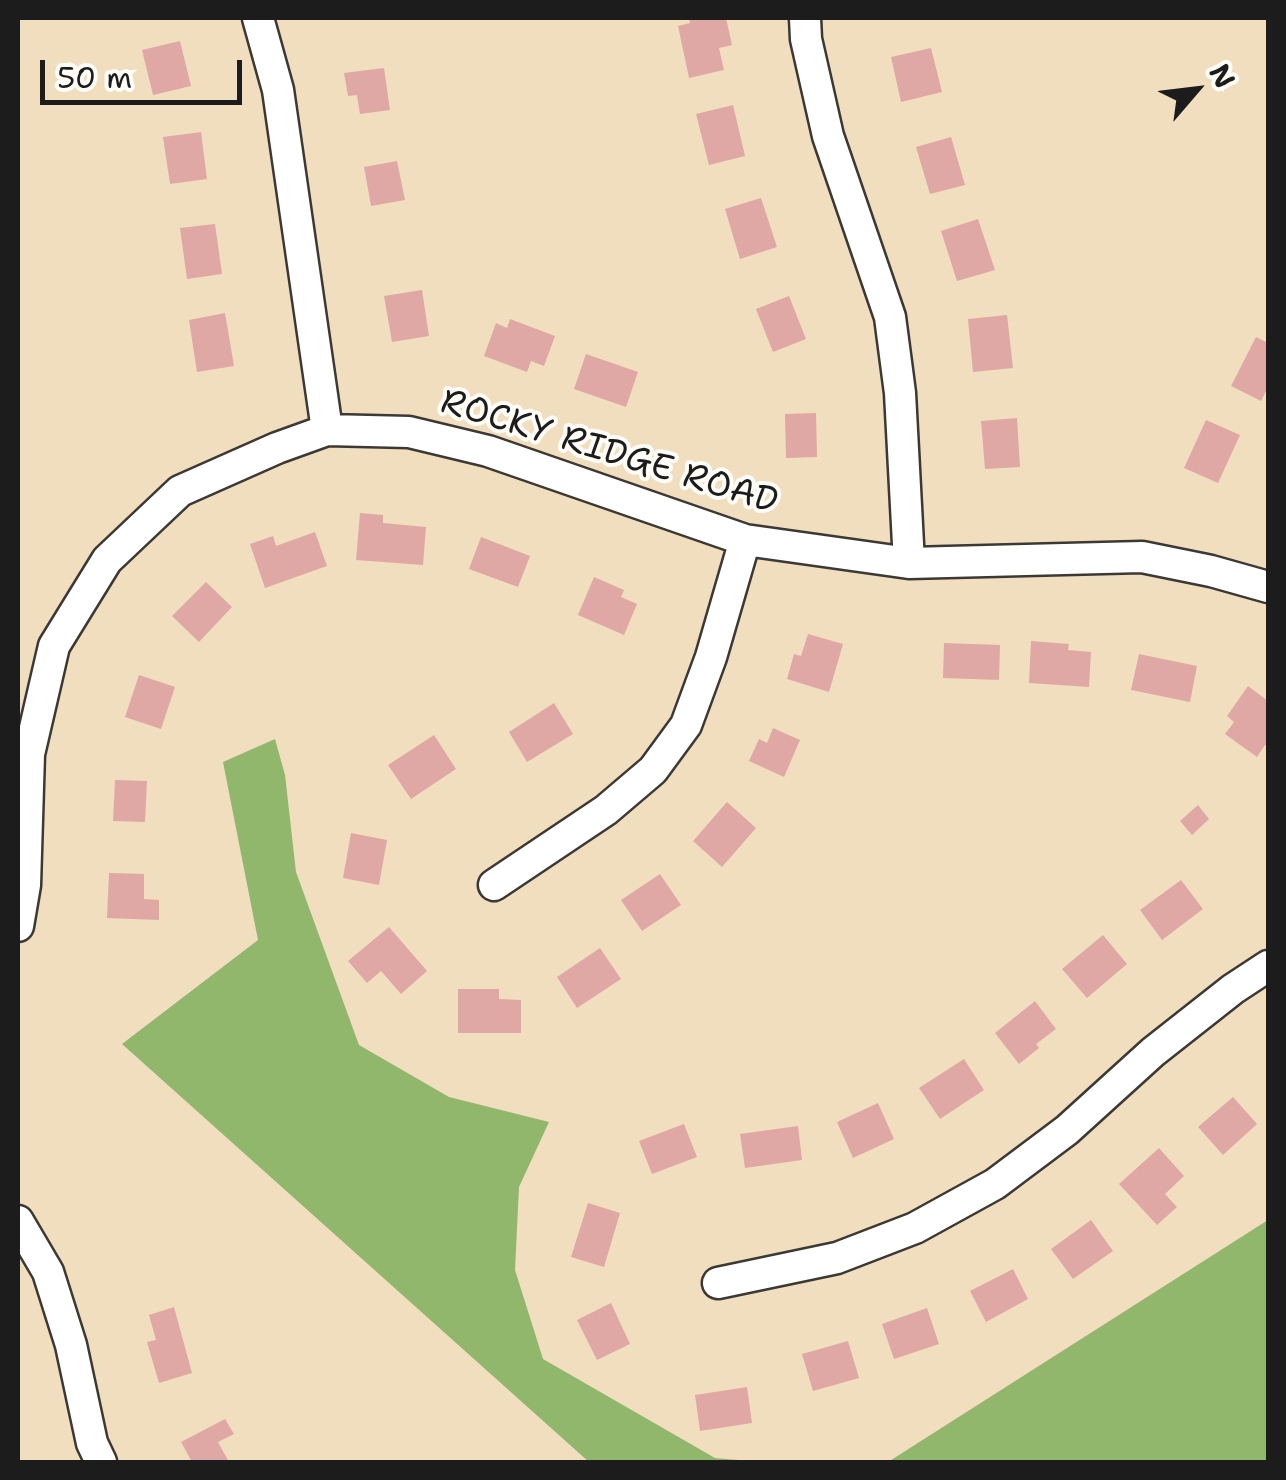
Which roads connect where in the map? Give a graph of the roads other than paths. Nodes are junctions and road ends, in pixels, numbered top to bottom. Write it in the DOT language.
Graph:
graph roads {
  1 [pos="258,18"];
  2 [pos="805,18"];
  3 [pos="327,430"];
  4 [pos="745,540"];
  5 [pos="909,563"];
  6 [pos="1268,588"];
  7 [pos="494,885"];
  8 [pos="18,926"];
  9 [pos="1268,966"];
  10 [pos="18,1221"];
  11 [pos="718,1283"];
  12 [pos="100,1462"];
  1 -- 3 [label="street"];
  2 -- 5 [label="street"];
  3 -- 4 [label="street, ROCKY RIDGE ROAD"];
  3 -- 8 [label="street, ROCKY RIDGE ROAD"];
  4 -- 5 [label="street, ROCKY RIDGE ROAD"];
  4 -- 7 [label="street"];
  5 -- 6 [label="street, ROCKY RIDGE ROAD"];
  9 -- 11 [label="street"];
  10 -- 12 [label="street"];
}
